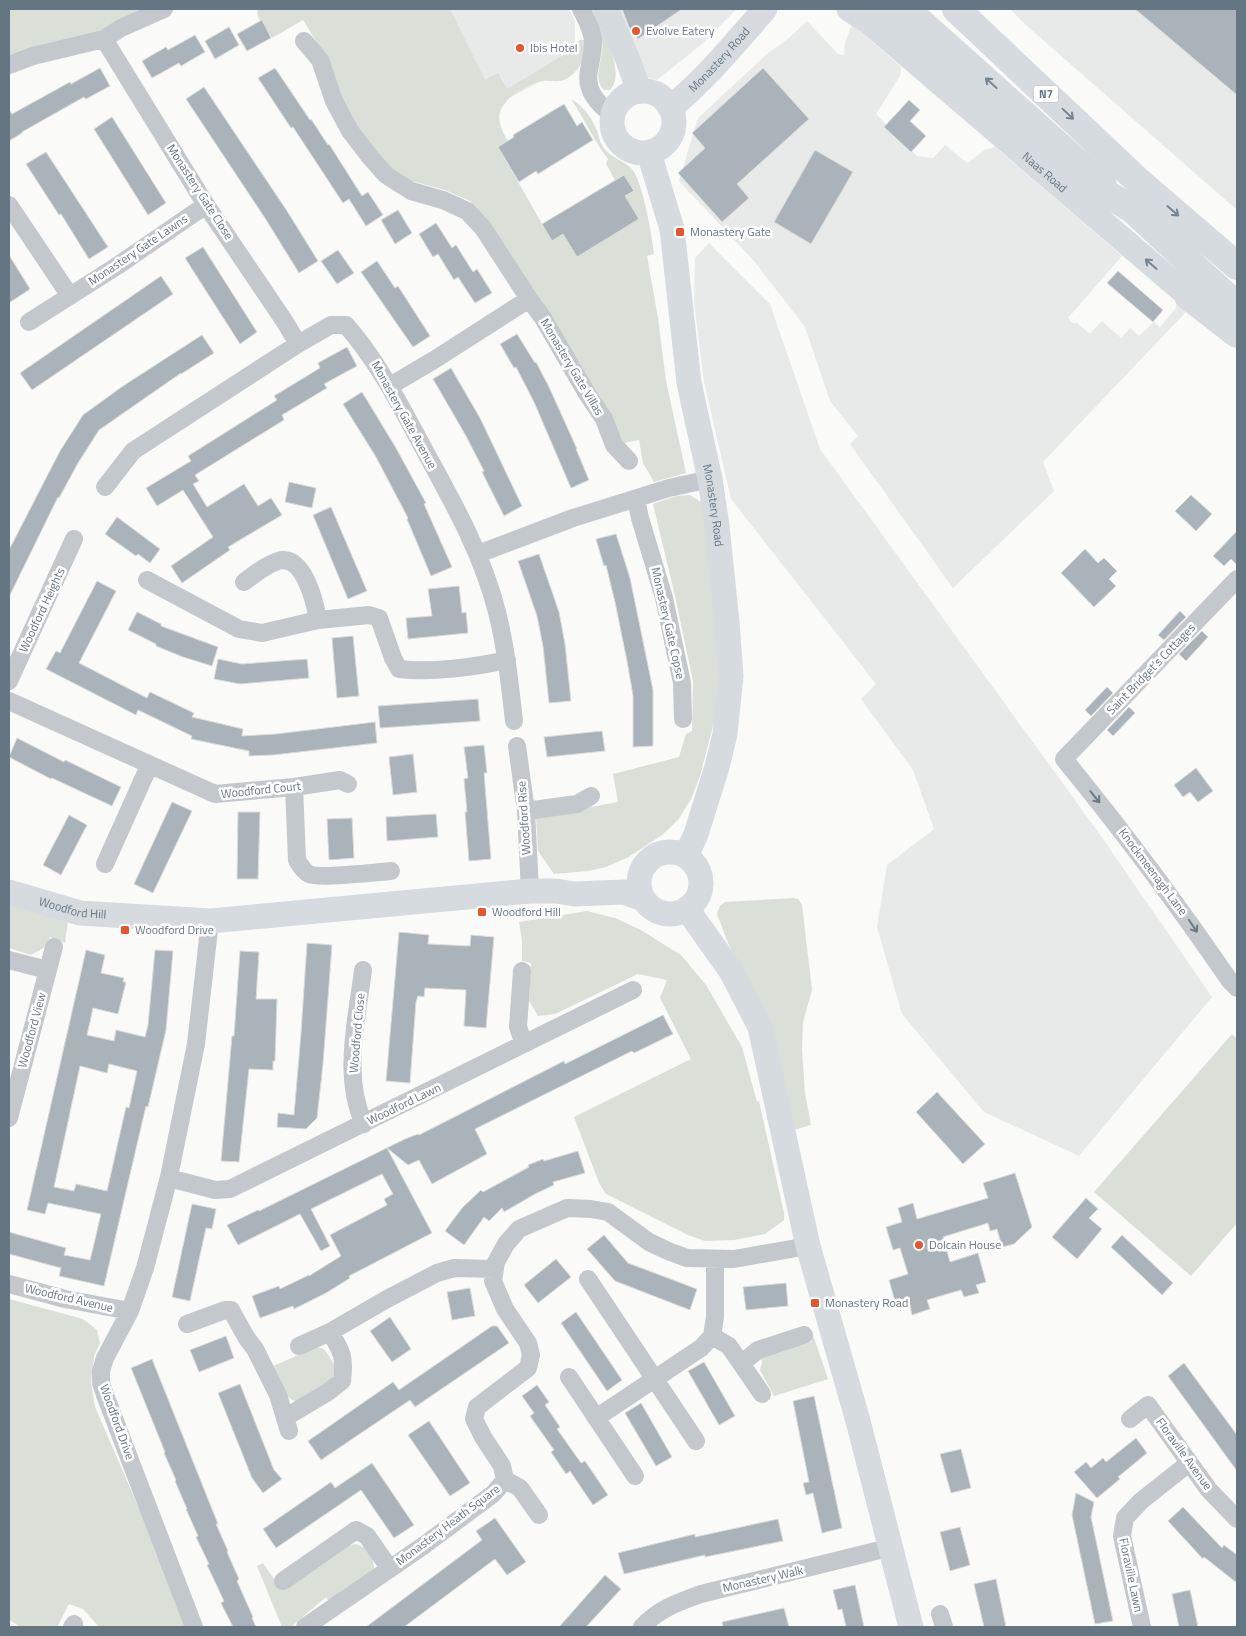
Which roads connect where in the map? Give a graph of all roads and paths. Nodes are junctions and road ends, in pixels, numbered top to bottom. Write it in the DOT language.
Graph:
graph roads {
  1 [pos="164,9"];
  2 [pos="581,9"];
  3 [pos="606,9"];
  4 [pos="765,9"];
  5 [pos="849,9"];
  6 [pos="877,9"];
  7 [pos="908,9"];
  8 [pos="956,9"];
  9 [pos="104,39"];
  10 [pos="304,42"];
  11 [pos="9,64"];
  12 [pos="639,91"];
  13 [pos="980,99"];
  14 [pos="670,108"];
  15 [pos="613,115"];
  16 [pos="1038,125"];
  17 [pos="649,153"];
  18 [pos="206,205"];
  19 [pos="9,206"];
  20 [pos="1132,208"];
  21 [pos="1237,266"];
  22 [pos="70,296"];
  23 [pos="1188,296"];
  24 [pos="529,298"];
  25 [pos="1237,306"];
  26 [pos="29,322"];
  27 [pos="1237,334"];
  28 [pos="1237,339"];
  29 [pos="298,344"];
  30 [pos="390,386"];
  31 [pos="629,461"];
  32 [pos="710,479"];
  33 [pos="105,487"];
  34 [pos="636,499"];
  35 [pos="74,539"];
  36 [pos="478,554"];
  37 [pos="1237,579"];
  38 [pos="147,580"];
  39 [pos="244,582"];
  40 [pos="318,620"];
  41 [pos="507,660"];
  42 [pos="9,681"];
  43 [pos="9,701"];
  44 [pos="683,719"];
  45 [pos="514,721"];
  46 [pos="517,746"];
  47 [pos="1064,759"];
  48 [pos="149,766"];
  49 [pos="348,784"];
  50 [pos="294,787"];
  51 [pos="591,796"];
  52 [pos="526,811"];
  53 [pos="686,856"];
  54 [pos="105,864"];
  55 [pos="641,869"];
  56 [pos="392,870"];
  57 [pos="556,890"];
  58 [pos="530,891"];
  59 [pos="9,892"];
  60 [pos="642,898"];
  61 [pos="687,909"];
  62 [pos="210,922"];
  63 [pos="54,947"];
  64 [pos="9,960"];
  65 [pos="47,970"];
  66 [pos="363,970"];
  67 [pos="522,971"];
  68 [pos="1237,988"];
  69 [pos="633,990"];
  70 [pos="524,1044"];
  71 [pos="9,1118"];
  72 [pos="364,1124"];
  73 [pos="169,1178"];
  74 [pos="808,1246"];
  75 [pos="714,1259"];
  76 [pos="494,1269"];
  77 [pos="588,1279"];
  78 [pos="9,1284"];
  79 [pos="130,1311"];
  80 [pos="187,1324"];
  81 [pos="330,1332"];
  82 [pos="804,1335"];
  83 [pos="712,1336"];
  84 [pos="300,1346"];
  85 [pos="742,1363"];
  86 [pos="569,1377"];
  87 [pos="655,1378"];
  88 [pos="762,1394"];
  89 [pos="596,1418"];
  90 [pos="1130,1419"];
  91 [pos="696,1441"];
  92 [pos="1189,1463"];
  93 [pos="635,1476"];
  94 [pos="506,1480"];
  95 [pos="539,1515"];
  96 [pos="1237,1518"];
  97 [pos="892,1547"];
  98 [pos="390,1569"];
  99 [pos="283,1581"];
  100 [pos="194,1627"];
  101 [pos="306,1627"];
  102 [pos="642,1627"];
  103 [pos="911,1627"];
  104 [pos="1142,1627"];
  1 -- 9 [label="street"];
  2 -- 15 [label="street"];
  3 -- 12 [label="street"];
  4 -- 14 [label="street, Monastery Road"];
  23 -- 5 [label="street, Naas Road, one-way"];
  6 -- 13 [label="highway"];
  16 -- 7 [label="street, one-way"];
  8 -- 21 [label="highway, N7, one-way"];
  9 -- 11 [label="street"];
  9 -- 18 [label="street, Monastery Gate Close"];
  10 -- 24 [label="street, Monastery Gate Villas"];
  12 -- 14 [label="street"];
  12 -- 15 [label="street"];
  13 -- 16 [label="highway"];
  13 -- 20 [label="highway"];
  14 -- 17 [label="street"];
  15 -- 17 [label="street"];
  16 -- 20 [label="street"];
  17 -- 32 [label="street, Monastery Road"];
  18 -- 22 [label="street, Monastery Gate Lawns"];
  18 -- 29 [label="street, Monastery Gate Close"];
  19 -- 22 [label="street"];
  20 -- 25 [label="highway"];
  22 -- 26 [label="street, Monastery Gate Lawns"];
  23 -- 27 [label="highway"];
  23 -- 28 [label="street, Naas Road"];
  24 -- 30 [label="street"];
  24 -- 31 [label="street, Monastery Gate Villas"];
  29 -- 30 [label="street, Monastery Gate Avenue"];
  29 -- 33 [label="street, Monastery Gate Avenue"];
  30 -- 36 [label="street, Monastery Gate Avenue"];
  32 -- 34 [label="street"];
  32 -- 53 [label="street, Monastery Road"];
  34 -- 36 [label="street"];
  34 -- 44 [label="street, Monastery Gate Copse"];
  35 -- 42 [label="street, Woodford Heights"];
  36 -- 41 [label="street, Monastery Gate Avenue"];
  37 -- 47 [label="street, Saint Bridget's Cottages"];
  38 -- 40 [label="street"];
  39 -- 40 [label="street"];
  40 -- 41 [label="street"];
  41 -- 45 [label="street, Monastery Gate Avenue"];
  43 -- 48 [label="street, Woodford Court"];
  46 -- 52 [label="street, Woodford Rise"];
  47 -- 68 [label="street, Knockmeenagh Lane, one-way"];
  48 -- 50 [label="street, Woodford Court"];
  48 -- 54 [label="street"];
  49 -- 50 [label="street, Woodford Court"];
  50 -- 56 [label="street"];
  51 -- 52 [label="street"];
  52 -- 58 [label="street, Woodford Rise"];
  53 -- 55 [label="street"];
  53 -- 61 [label="street"];
  55 -- 57 [label="street, Woodford Hill"];
  55 -- 60 [label="street"];
  57 -- 58 [label="street, Woodford Hill"];
  57 -- 60 [label="street, Woodford Hill"];
  58 -- 62 [label="street, Woodford Hill"];
  59 -- 62 [label="street, Woodford Hill"];
  60 -- 61 [label="street"];
  61 -- 74 [label="street"];
  62 -- 73 [label="street, Woodford Drive"];
  63 -- 65 [label="street, Woodford View"];
  64 -- 65 [label="street"];
  65 -- 71 [label="street, Woodford View"];
  66 -- 72 [label="street, Woodford Close"];
  67 -- 70 [label="street"];
  69 -- 70 [label="street, Woodford Lawn"];
  70 -- 72 [label="street, Woodford Lawn"];
  72 -- 73 [label="street, Woodford Lawn"];
  73 -- 79 [label="street, Woodford Drive"];
  74 -- 75 [label="street"];
  74 -- 97 [label="street"];
  75 -- 76 [label="street"];
  75 -- 83 [label="street"];
  76 -- 81 [label="street"];
  76 -- 94 [label="street"];
  77 -- 87 [label="street"];
  78 -- 79 [label="street, Woodford Avenue"];
  79 -- 100 [label="street, Woodford Drive"];
  80 -- 81 [label="street"];
  81 -- 84 [label="street"];
  82 -- 85 [label="street"];
  83 -- 85 [label="street"];
  83 -- 87 [label="street"];
  85 -- 88 [label="street"];
  86 -- 89 [label="street"];
  87 -- 89 [label="street"];
  87 -- 91 [label="street"];
  89 -- 93 [label="street"];
  90 -- 92 [label="street, Floraville Avenue"];
  92 -- 96 [label="street, Floraville Avenue"];
  92 -- 104 [label="street, Floraville Lawn"];
  94 -- 95 [label="street"];
  94 -- 98 [label="street, Monastery Heath Square"];
  97 -- 102 [label="street, Monastery Walk"];
  97 -- 103 [label="street"];
  98 -- 99 [label="street, Monastery Heath Square"];
  98 -- 101 [label="street, Monastery Heath Square"];
}
